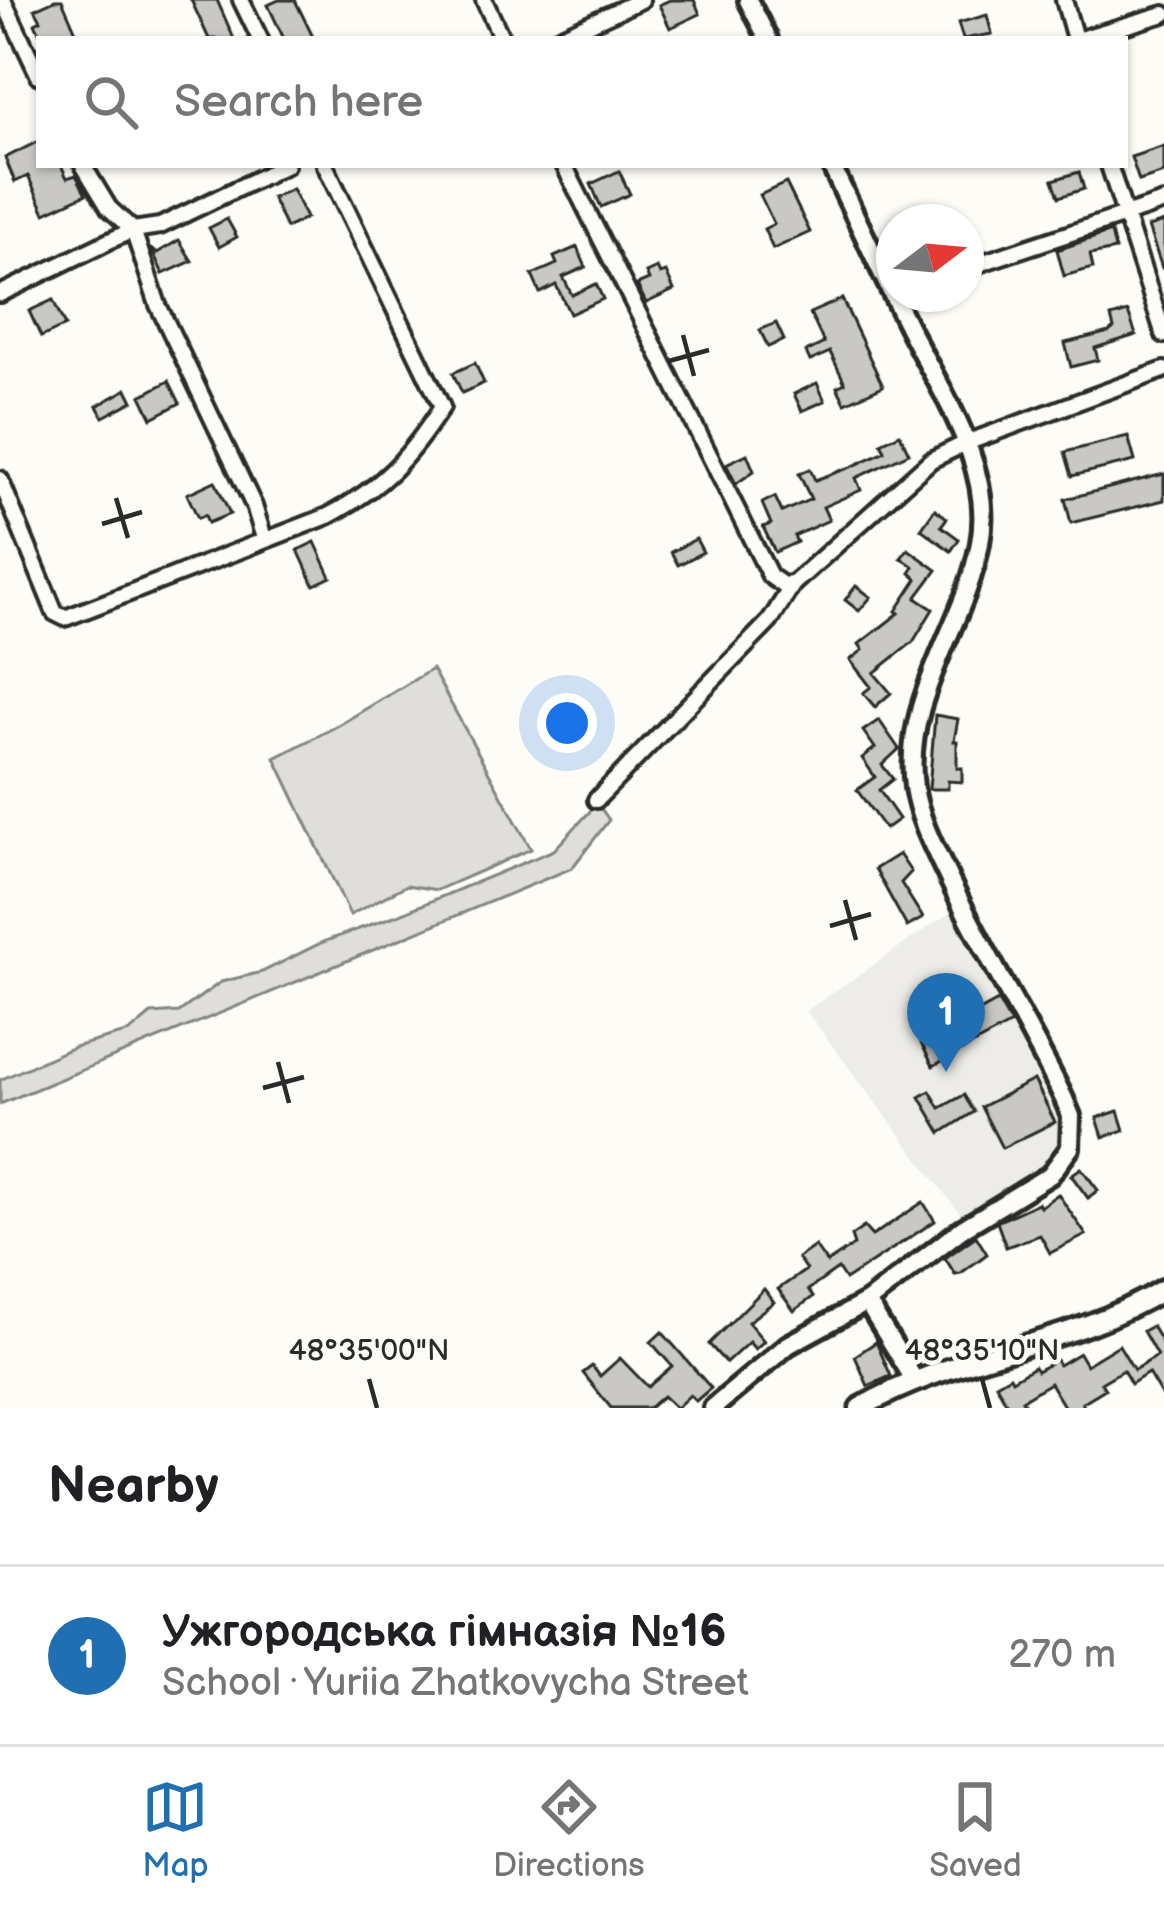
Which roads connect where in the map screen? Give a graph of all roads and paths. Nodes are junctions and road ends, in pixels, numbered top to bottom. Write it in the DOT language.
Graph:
graph roads {
  1 [pos="2,0"];
  2 [pos="242,0"];
  3 [pos="484,0"];
  4 [pos="640,0"];
  5 [pos="748,0"];
  6 [pos="1064,0"];
  7 [pos="1164,14"];
  8 [pos="259,36"];
  9 [pos="501,36"];
  10 [pos="562,36"];
  11 [pos="766,36"];
  12 [pos="1076,36"];
  13 [pos="1087,36"];
  14 [pos="36,70"];
  15 [pos="85,168"];
  16 [pos="280,168"];
  17 [pos="326,168"];
  18 [pos="565,168"];
  19 [pos="832,168"];
  20 [pos="1110,168"];
  21 [pos="1164,202"];
  22 [pos="1122,214"];
  23 [pos="133,230"];
  24 [pos="876,258"];
  25 [pos="984,262"];
  26 [pos="0,294"];
  27 [pos="902,312"];
  28 [pos="1164,335"];
  29 [pos="1164,370"];
  30 [pos="966,443"];
  31 [pos="0,479"];
  32 [pos="264,538"];
  33 [pos="794,584"];
  34 [pos="596,800"];
  35 [pos="1164,1289"];
  36 [pos="867,1302"];
  37 [pos="915,1382"];
  38 [pos="713,1408"];
  39 [pos="860,1408"];
  1 -- 14 [label="street"];
  2 -- 8 [label="street"];
  3 -- 9 [label="street"];
  4 -- 10 [label="street"];
  5 -- 11 [label="street"];
  6 -- 12 [label="street"];
  7 -- 13 [label="street"];
  15 -- 23 [label="street"];
  16 -- 23 [label="street"];
  17 -- 32 [label="street"];
  18 -- 33 [label="street"];
  19 -- 24 [label="street"];
  20 -- 22 [label="street"];
  21 -- 22 [label="street"];
  22 -- 25 [label="street"];
  22 -- 28 [label="street"];
  23 -- 26 [label="street"];
  23 -- 32 [label="street"];
  27 -- 30 [label="street"];
  29 -- 30 [label="street"];
  30 -- 33 [label="street"];
  30 -- 36 [label="street"];
  31 -- 32 [label="street"];
  33 -- 34 [label="street"];
  35 -- 37 [label="main road"];
  36 -- 37 [label="street"];
  36 -- 38 [label="street"];
  37 -- 39 [label="main road"];
}
